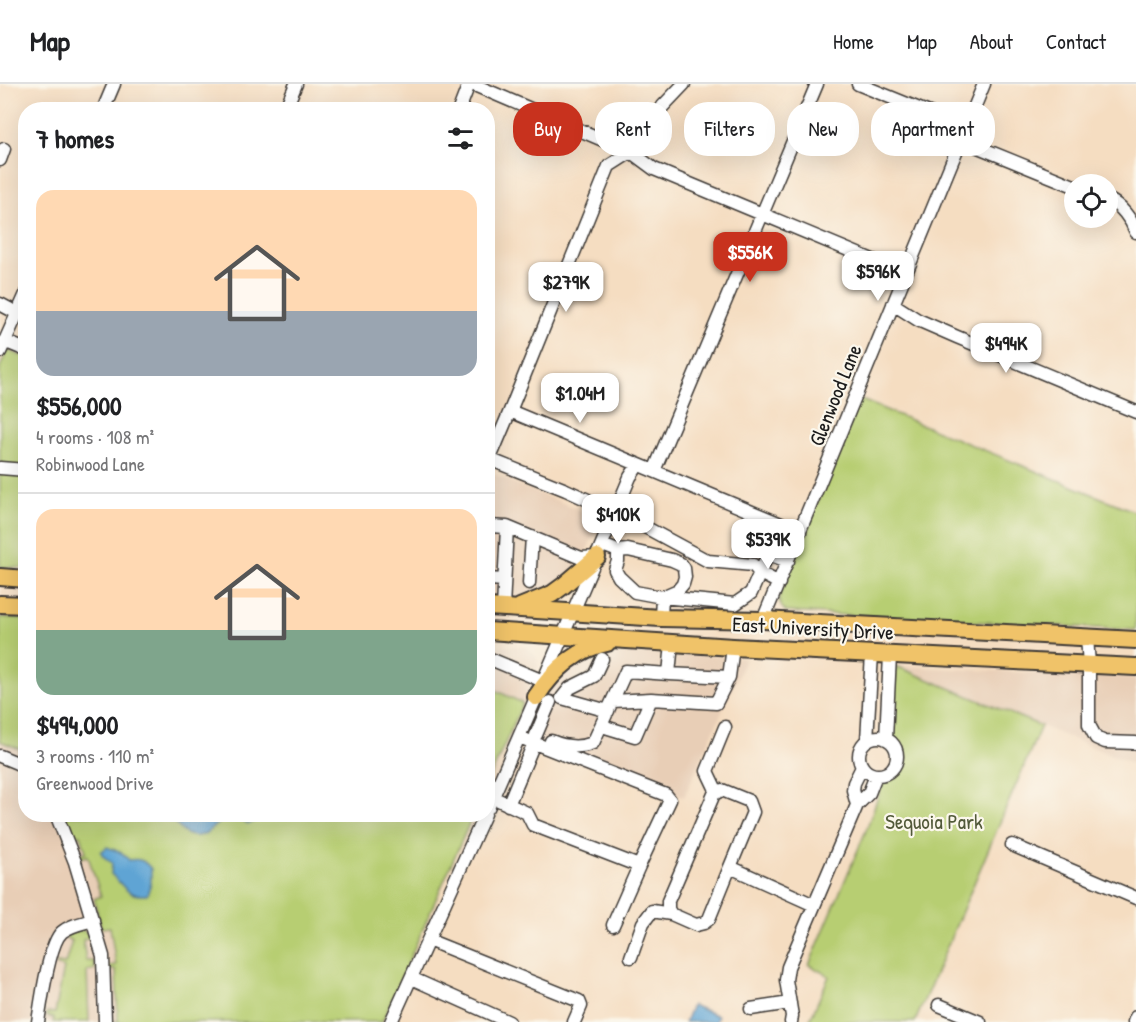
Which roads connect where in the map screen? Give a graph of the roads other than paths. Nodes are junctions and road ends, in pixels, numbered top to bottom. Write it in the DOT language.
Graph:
graph roads {
  1 [pos="114,84"];
  2 [pos="296,84"];
  3 [pos="470,84"];
  4 [pos="684,84"];
  5 [pos="817,84"];
  6 [pos="858,84"];
  7 [pos="984,84"];
  8 [pos="488,87"];
  9 [pos="106,102"];
  10 [pos="288,102"];
  11 [pos="462,102"];
  12 [pos="667,102"];
  13 [pos="902,102"];
  14 [pos="977,102"];
  15 [pos="595,136"];
  16 [pos="995,154"];
  17 [pos="625,156"];
  18 [pos="636,156"];
  19 [pos="954,156"];
  20 [pos="1064,182"];
  21 [pos="1118,207"];
  22 [pos="762,214"];
  23 [pos="1136,232"];
  24 [pos="906,274"];
  25 [pos="0,304"];
  26 [pos="893,304"];
  27 [pos="17,313"];
  28 [pos="2,346"];
  29 [pos="18,349"];
  30 [pos="510,411"];
  31 [pos="1136,412"];
  32 [pos="495,445"];
  33 [pos="495,464"];
  34 [pos="638,465"];
  35 [pos="0,468"];
  36 [pos="18,469"];
  37 [pos="654,471"];
  38 [pos="614,515"];
  39 [pos="495,526"];
  40 [pos="507,527"];
  41 [pos="800,532"];
  42 [pos="531,537"];
  43 [pos="599,551"];
  44 [pos="618,552"];
  45 [pos="788,561"];
  46 [pos="760,573"];
  47 [pos="0,577"];
  48 [pos="18,578"];
  49 [pos="495,579"];
  50 [pos="504,580"];
  51 [pos="530,583"];
  52 [pos="779,583"];
  53 [pos="662,597"];
  54 [pos="696,601"];
  55 [pos="0,604"];
  56 [pos="18,605"];
  57 [pos="502,608"];
  58 [pos="723,610"];
  59 [pos="573,612"];
  60 [pos="661,618"];
  61 [pos="696,618"];
  62 [pos="764,620"];
  63 [pos="495,631"];
  64 [pos="562,635"];
  65 [pos="1087,637"];
  66 [pos="1136,640"];
  67 [pos="633,641"];
  68 [pos="672,643"];
  69 [pos="733,647"];
  70 [pos="872,654"];
  71 [pos="890,655"];
  72 [pos="602,659"];
  73 [pos="495,661"];
  74 [pos="1089,665"];
  75 [pos="1136,667"];
  76 [pos="669,674"];
  77 [pos="729,677"];
  78 [pos="543,681"];
  79 [pos="549,699"];
  80 [pos="651,699"];
  81 [pos="611,706"];
  82 [pos="602,726"];
  83 [pos="725,727"];
  84 [pos="520,733"];
  85 [pos="535,739"];
  86 [pos="886,739"];
  87 [pos="867,740"];
  88 [pos="1136,743"];
  89 [pos="0,756"];
  90 [pos="18,765"];
  91 [pos="862,766"];
  92 [pos="876,775"];
  93 [pos="495,790"];
  94 [pos="717,792"];
  95 [pos="495,803"];
  96 [pos="508,805"];
  97 [pos="857,805"];
  98 [pos="59,822"];
  99 [pos="480,822"];
  100 [pos="1012,845"];
  101 [pos="639,866"];
  102 [pos="730,867"];
  103 [pos="1136,898"];
  104 [pos="814,905"];
  105 [pos="671,914"];
  106 [pos="93,920"];
  107 [pos="613,925"];
  108 [pos="428,940"];
  109 [pos="631,957"];
  110 [pos="411,978"];
  111 [pos="790,1003"];
  112 [pos="939,1005"];
  113 [pos="751,1009"];
  114 [pos="1136,1017"];
  115 [pos="38,1022"];
  116 [pos="105,1022"];
  117 [pos="391,1022"];
  118 [pos="509,1022"];
  119 [pos="574,1022"];
  120 [pos="791,1022"];
  121 [pos="980,1022"];
  122 [pos="1134,1022"];
  1 -- 9 [label="street"];
  2 -- 10 [label="street"];
  3 -- 8 [label="street"];
  3 -- 11 [label="street"];
  4 -- 12 [label="street"];
  5 -- 22 [label="street"];
  6 -- 13 [label="street"];
  7 -- 14 [label="street, Glenwood Lane"];
  8 -- 15 [label="street"];
  16 -- 20 [label="street"];
  17 -- 30 [label="street"];
  18 -- 22 [label="street"];
  19 -- 24 [label="street, Glenwood Lane"];
  21 -- 23 [label="street"];
  22 -- 24 [label="street"];
  22 -- 37 [label="street"];
  24 -- 26 [label="street, Glenwood Lane"];
  25 -- 27 [label="street"];
  26 -- 31 [label="street"];
  26 -- 41 [label="street, Glenwood Lane"];
  27 -- 28 [label="street"];
  28 -- 29 [label="street"];
  30 -- 32 [label="street"];
  30 -- 34 [label="street"];
  33 -- 38 [label="street"];
  34 -- 37 [label="street"];
  34 -- 38 [label="street"];
  35 -- 36 [label="street"];
  37 -- 41 [label="street"];
  38 -- 43 [label="street"];
  38 -- 46 [label="street"];
  39 -- 40 [label="street"];
  40 -- 42 [label="street"];
  40 -- 50 [label="street"];
  41 -- 45 [label="street, Glenwood Lane"];
  42 -- 43 [label="street"];
  42 -- 51 [label="street"];
  43 -- 44 [label="street"];
  43 -- 57 [label="main road"];
  43 -- 59 [label="street"];
  44 -- 53 [label="street"];
  44 -- 53 [label="street"];
  45 -- 46 [label="street"];
  45 -- 52 [label="street, Glenwood Lane"];
  46 -- 52 [label="street"];
  46 -- 58 [label="street"];
  47 -- 48 [label="main road"];
  49 -- 50 [label="street"];
  50 -- 57 [label="street"];
  52 -- 62 [label="street, Glenwood Lane"];
  53 -- 54 [label="street"];
  53 -- 60 [label="street"];
  54 -- 58 [label="street"];
  54 -- 61 [label="street"];
  55 -- 56 [label="main road"];
  57 -- 59 [label="main road, East University Drive"];
  58 -- 61 [label="main road, East University Drive"];
  58 -- 62 [label="main road, East University Drive"];
  59 -- 60 [label="main road, East University Drive"];
  59 -- 64 [label="street"];
  60 -- 61 [label="main road, East University Drive"];
  62 -- 65 [label="main road, East University Drive"];
  63 -- 64 [label="main road, East University Drive"];
  64 -- 67 [label="main road, East University Drive"];
  64 -- 78 [label="street"];
  65 -- 66 [label="main road, East University Drive"];
  65 -- 74 [label="street"];
  67 -- 68 [label="main road, East University Drive"];
  67 -- 79 [label="main road"];
  68 -- 69 [label="main road, East University Drive"];
  68 -- 76 [label="street"];
  69 -- 70 [label="main road, East University Drive"];
  69 -- 77 [label="street"];
  70 -- 71 [label="main road, East University Drive"];
  70 -- 87 [label="street"];
  71 -- 74 [label="main road, East University Drive"];
  71 -- 86 [label="street"];
  72 -- 79 [label="street"];
  73 -- 78 [label="street"];
  74 -- 75 [label="main road, East University Drive"];
  74 -- 88 [label="street"];
  76 -- 77 [label="street"];
  76 -- 81 [label="street"];
  77 -- 80 [label="street"];
  78 -- 79 [label="street"];
  79 -- 81 [label="street"];
  79 -- 84 [label="street"];
  79 -- 85 [label="street"];
  80 -- 81 [label="street"];
  80 -- 82 [label="street"];
  81 -- 82 [label="street"];
  82 -- 85 [label="street"];
  83 -- 94 [label="street"];
  84 -- 85 [label="street"];
  84 -- 93 [label="street"];
  85 -- 96 [label="street"];
  85 -- 101 [label="street"];
  86 -- 87 [label="street"];
  86 -- 92 [label="street"];
  87 -- 91 [label="street"];
  89 -- 90 [label="street"];
  91 -- 92 [label="street"];
  91 -- 97 [label="street"];
  92 -- 97 [label="street"];
  94 -- 102 [label="street"];
  94 -- 105 [label="street"];
  95 -- 96 [label="street"];
  96 -- 101 [label="street"];
  97 -- 104 [label="street"];
  98 -- 106 [label="street"];
  99 -- 108 [label="street"];
  100 -- 103 [label="street"];
  101 -- 107 [label="street"];
  102 -- 104 [label="street"];
  102 -- 105 [label="street"];
  104 -- 111 [label="street"];
  105 -- 109 [label="street"];
  106 -- 115 [label="street"];
  106 -- 116 [label="street"];
  108 -- 110 [label="street"];
  108 -- 119 [label="street"];
  110 -- 117 [label="street"];
  110 -- 118 [label="street"];
  111 -- 113 [label="street"];
  111 -- 120 [label="street"];
  112 -- 121 [label="street"];
  114 -- 122 [label="street"];
}
